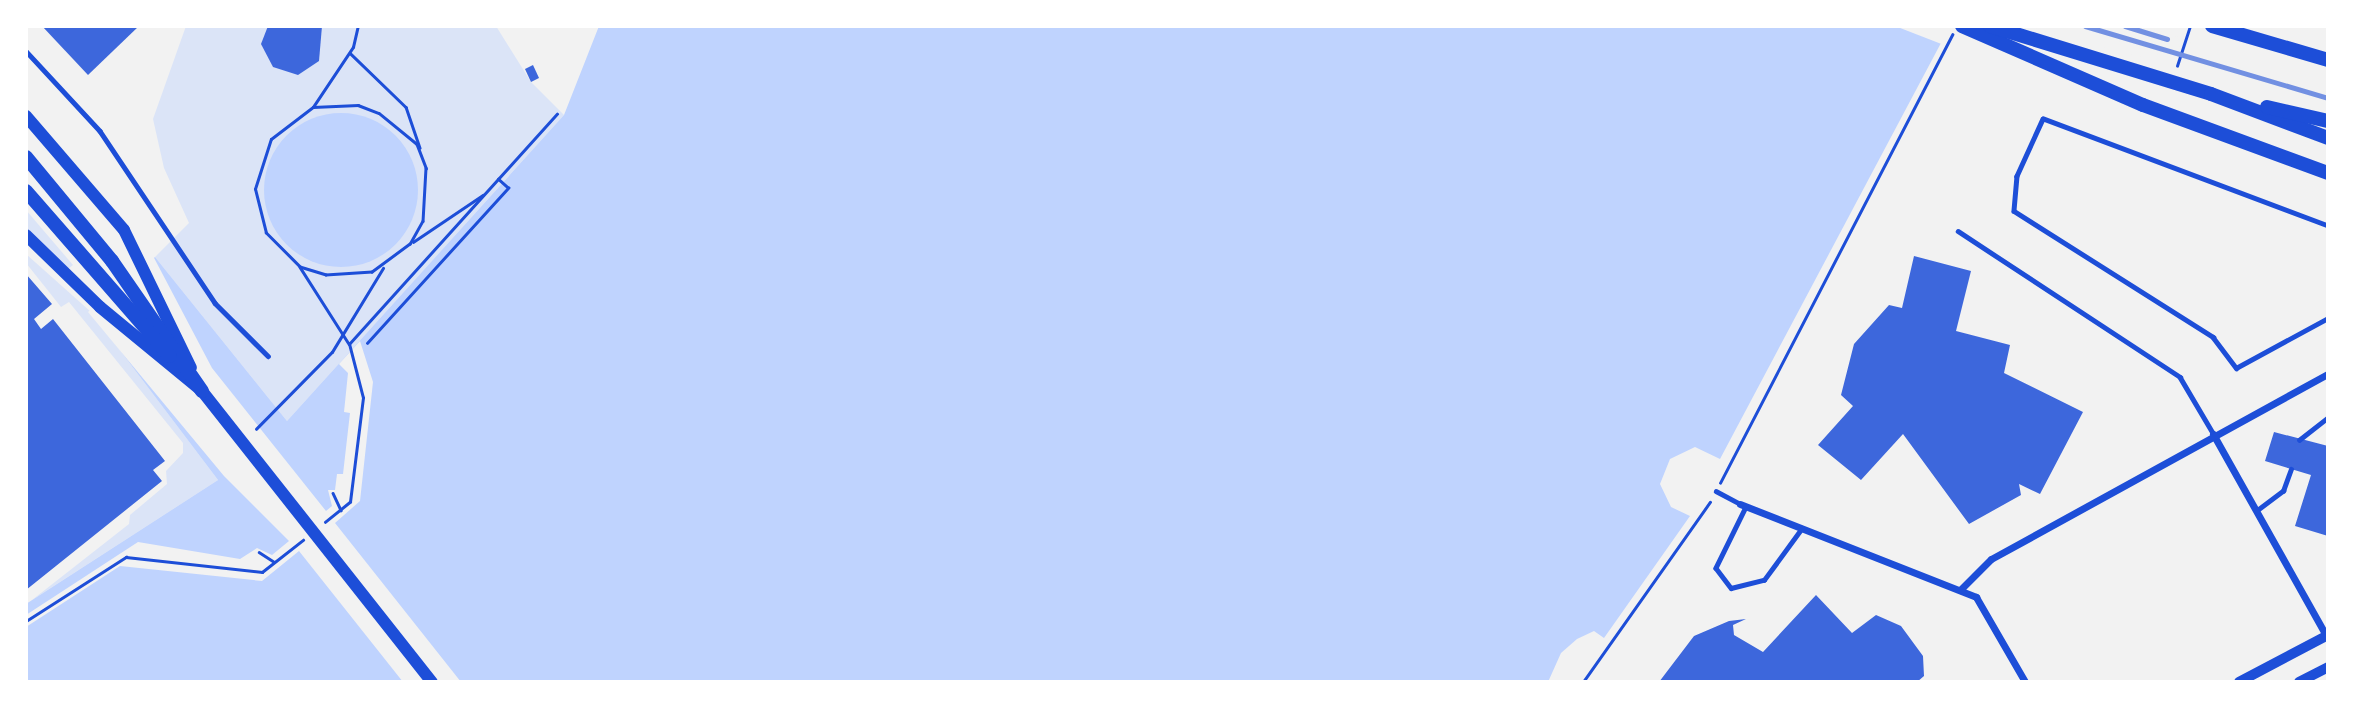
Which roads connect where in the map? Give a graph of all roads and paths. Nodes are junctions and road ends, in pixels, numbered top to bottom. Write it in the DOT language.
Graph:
graph roads {
  1 [pos="358,26"];
  2 [pos="1956,26"];
  3 [pos="1962,26"];
  4 [pos="1990,26"];
  5 [pos="2190,26"];
  6 [pos="2212,26"];
  7 [pos="26,51"];
  8 [pos="350,53"];
  9 [pos="2328,60"];
  10 [pos="2163,66"];
  11 [pos="2211,94"];
  12 [pos="313,107"];
  13 [pos="557,114"];
  14 [pos="26,116"];
  15 [pos="2328,121"];
  16 [pos="2328,138"];
  17 [pos="421,153"];
  18 [pos="26,157"];
  19 [pos="2328,173"];
  20 [pos="498,179"];
  21 [pos="26,191"];
  22 [pos="486,193"];
  23 [pos="2328,226"];
  24 [pos="1958,232"];
  25 [pos="26,235"];
  26 [pos="410,244"];
  27 [pos="385,265"];
  28 [pos="300,267"];
  29 [pos="2328,318"];
  30 [pos="343,331"];
  31 [pos="368,343"];
  32 [pos="349,344"];
  33 [pos="268,356"];
  34 [pos="2328,374"];
  35 [pos="202,391"];
  36 [pos="2328,417"];
  37 [pos="256,429"];
  38 [pos="2213,434"];
  39 [pos="2299,440"];
  40 [pos="2291,469"];
  41 [pos="1716,491"];
  42 [pos="333,493"];
  43 [pos="1743,505"];
  44 [pos="341,510"];
  45 [pos="2256,511"];
  46 [pos="322,525"];
  47 [pos="1802,528"];
  48 [pos="312,532"];
  49 [pos="259,552"];
  50 [pos="274,562"];
  51 [pos="1961,589"];
  52 [pos="26,621"];
  53 [pos="2327,636"];
  54 [pos="2328,667"];
  55 [pos="432,682"];
  56 [pos="1583,682"];
  57 [pos="2025,682"];
  58 [pos="2239,682"];
  59 [pos="2300,682"];
  1 -- 8 [label="path"];
  2 -- 41 [label="path"];
  3 -- 19 [label="highway"];
  4 -- 11 [label="highway"];
  5 -- 10 [label="path"];
  6 -- 9 [label="highway"];
  7 -- 33 [label="lane"];
  8 -- 12 [label="path"];
  8 -- 17 [label="path"];
  11 -- 15 [label="highway"];
  11 -- 16 [label="highway"];
  12 -- 17 [label="path"];
  12 -- 28 [label="path"];
  13 -- 20 [label="path"];
  14 -- 35 [label="main road"];
  17 -- 26 [label="path"];
  18 -- 35 [label="highway"];
  20 -- 22 [label="path"];
  20 -- 31 [label="path"];
  21 -- 35 [label="highway"];
  22 -- 26 [label="path"];
  22 -- 32 [label="path"];
  23 -- 29 [label="lane"];
  24 -- 38 [label="lane"];
  25 -- 35 [label="main road"];
  26 -- 27 [label="path"];
  27 -- 28 [label="path"];
  27 -- 30 [label="path"];
  28 -- 30 [label="path"];
  30 -- 32 [label="path"];
  30 -- 37 [label="path"];
  32 -- 44 [label="path"];
  34 -- 38 [label="street"];
  35 -- 55 [label="main road"];
  36 -- 39 [label="lane"];
  38 -- 45 [label="street"];
  38 -- 51 [label="street"];
  40 -- 45 [label="lane"];
  41 -- 43 [label="lane"];
  41 -- 56 [label="path"];
  42 -- 44 [label="path"];
  43 -- 47 [label="street"];
  43 -- 47 [label="lane"];
  44 -- 46 [label="path"];
  45 -- 53 [label="street"];
  47 -- 51 [label="street"];
  48 -- 50 [label="path"];
  49 -- 50 [label="path"];
  50 -- 52 [label="path"];
  51 -- 57 [label="street"];
  53 -- 58 [label="street"];
  54 -- 59 [label="street"];
}
